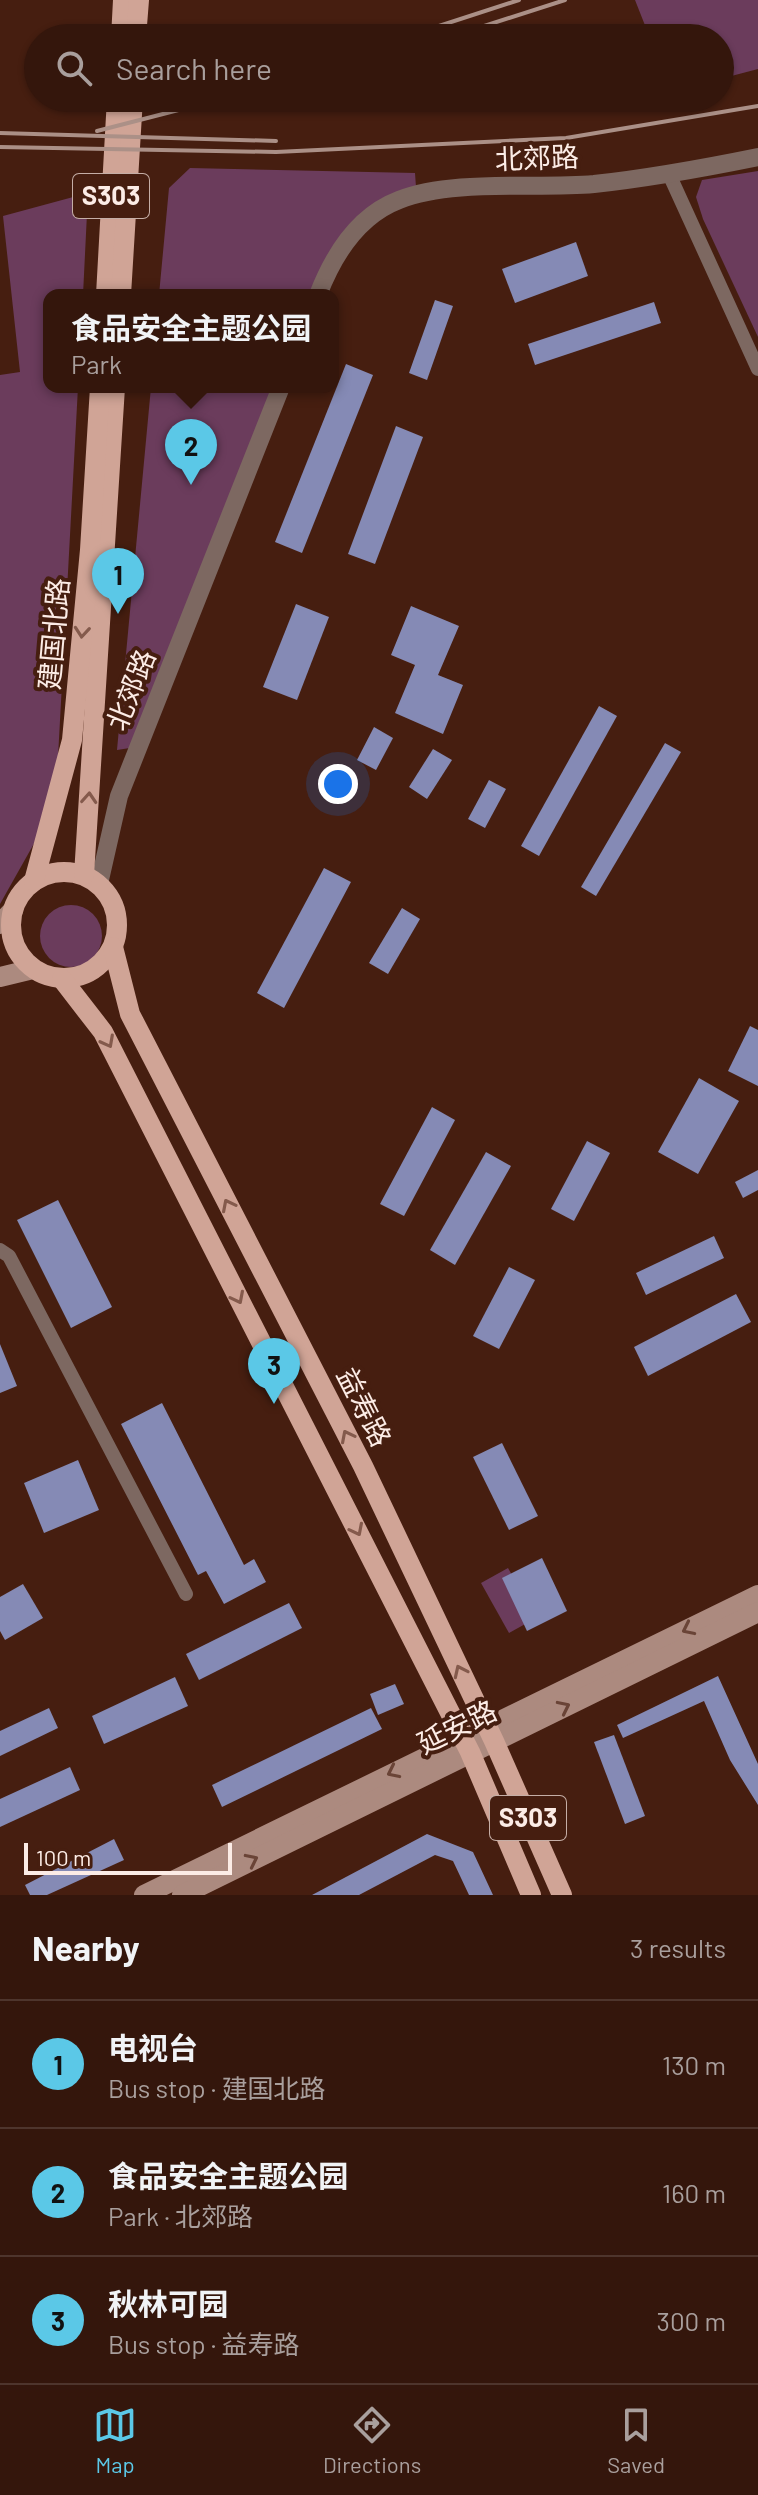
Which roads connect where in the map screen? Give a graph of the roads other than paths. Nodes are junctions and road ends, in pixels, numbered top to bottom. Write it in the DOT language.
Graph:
graph roads {
  1 [pos="123,0"];
  2 [pos="139,0"];
  3 [pos="122,24"];
  4 [pos="137,24"];
  5 [pos="116,112"];
  6 [pos="132,112"];
  7 [pos="758,157"];
  8 [pos="669,174"];
  9 [pos="106,289"];
  10 [pos="121,289"];
  11 [pos="320,289"];
  12 [pos="758,369"];
  13 [pos="100,393"];
  14 [pos="115,393"];
  15 [pos="279,393"];
  16 [pos="92,880"];
  17 [pos="34,881"];
  18 [pos="6,917"];
  19 [pos="113,947"];
  20 [pos="33,969"];
  21 [pos="0,977"];
  22 [pos="62,979"];
  23 [pos="0,1250"];
  24 [pos="186,1594"];
  25 [pos="758,1595"];
  26 [pos="758,1612"];
  27 [pos="490,1734"];
  28 [pos="467,1744"];
  29 [pos="144,1895"];
  30 [pos="182,1895"];
  31 [pos="531,1895"];
  32 [pos="562,1895"];
  1 -- 3 [label="main road"];
  2 -- 4 [label="main road"];
  5 -- 9 [label="main road, S303"];
  6 -- 10 [label="main road"];
  7 -- 8 [label="street, 北郊路"];
  8 -- 11 [label="street, 北郊路"];
  8 -- 12 [label="street"];
  13 -- 17 [label="main road, 建国北路, one-way"];
  16 -- 14 [label="main road, 建国北路, one-way"];
  15 -- 16 [label="street, 北郊路"];
  16 -- 17 [label="main road"];
  16 -- 19 [label="main road"];
  17 -- 18 [label="main road"];
  18 -- 20 [label="main road"];
  19 -- 22 [label="main road"];
  27 -- 19 [label="main road, 益寿路 / S303, one-way"];
  20 -- 21 [label="main road"];
  20 -- 22 [label="main road"];
  22 -- 28 [label="main road, S303, one-way"];
  23 -- 24 [label="street"];
  25 -- 27 [label="main road, one-way"];
  27 -- 26 [label="main road, 延安路, one-way"];
  27 -- 28 [label="main road, 延安路"];
  27 -- 32 [label="main road, 益寿路 / S303"];
  28 -- 29 [label="main road, one-way"];
  30 -- 28 [label="main road, 延安路, one-way"];
  28 -- 31 [label="main road, S303"];
}
